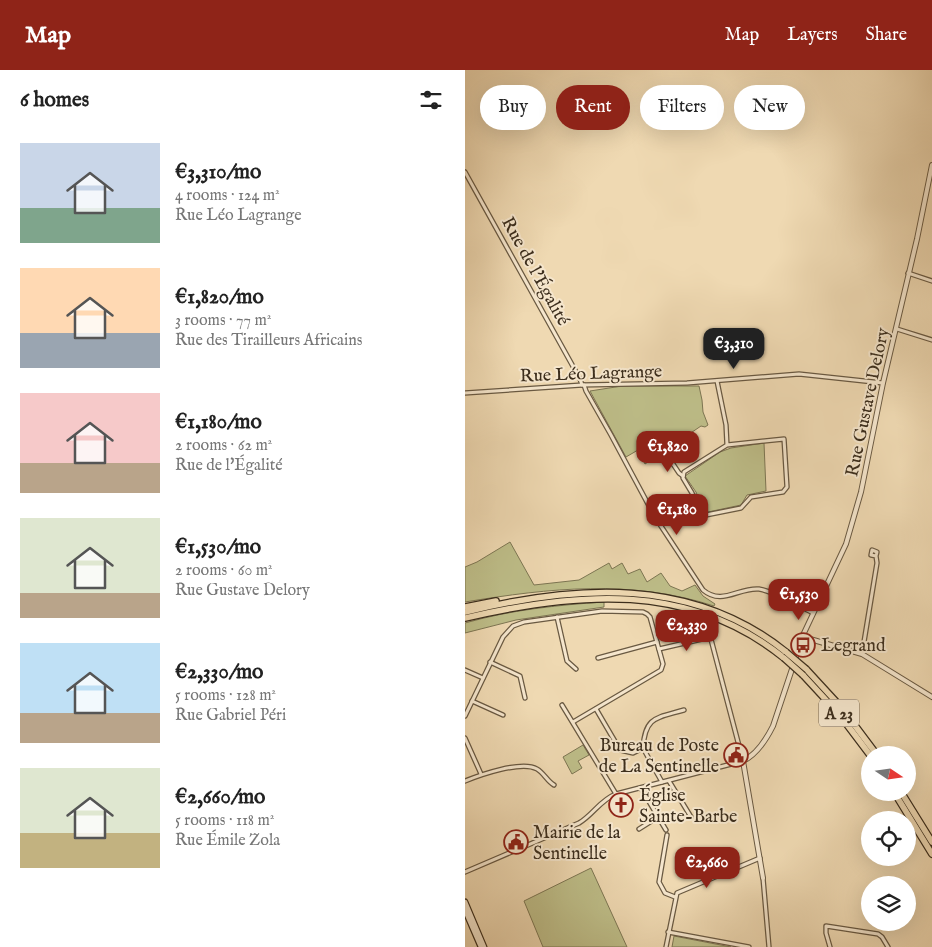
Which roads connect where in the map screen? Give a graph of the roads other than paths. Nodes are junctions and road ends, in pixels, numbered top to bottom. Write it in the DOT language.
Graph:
graph roads {
  1 [pos="932,165"];
  2 [pos="465,172"];
  3 [pos="908,273"];
  4 [pos="932,281"];
  5 [pos="897,329"];
  6 [pos="932,340"];
  7 [pos="717,381"];
  8 [pos="883,383"];
  9 [pos="583,385"];
  10 [pos="465,393"];
  11 [pos="727,445"];
  12 [pos="667,456"];
  13 [pos="683,476"];
  14 [pos="694,496"];
  15 [pos="655,518"];
  16 [pos="876,556"];
  17 [pos="518,601"];
  18 [pos="465,607"];
  19 [pos="465,612"];
  20 [pos="813,613"];
  21 [pos="557,617"];
  22 [pos="465,618"];
  23 [pos="708,628"];
  24 [pos="711,637"];
  25 [pos="803,637"];
  26 [pos="657,642"];
  27 [pos="659,649"];
  28 [pos="863,654"];
  29 [pos="785,655"];
  30 [pos="598,658"];
  31 [pos="490,662"];
  32 [pos="577,669"];
  33 [pos="465,670"];
  34 [pos="805,672"];
  35 [pos="483,678"];
  36 [pos="525,698"];
  37 [pos="932,698"];
  38 [pos="472,701"];
  39 [pos="562,704"];
  40 [pos="596,709"];
  41 [pos="684,710"];
  42 [pos="503,715"];
  43 [pos="465,716"];
  44 [pos="573,722"];
  45 [pos="465,738"];
  46 [pos="863,746"];
  47 [pos="870,746"];
  48 [pos="643,748"];
  49 [pos="743,761"];
  50 [pos="481,774"];
  51 [pos="669,780"];
  52 [pos="465,781"];
  53 [pos="662,782"];
  54 [pos="554,785"];
  55 [pos="641,788"];
  56 [pos="616,794"];
  57 [pos="900,801"];
  58 [pos="907,801"];
  59 [pos="658,817"];
  60 [pos="691,817"];
  61 [pos="639,829"];
  62 [pos="666,830"];
  63 [pos="667,835"];
  64 [pos="921,836"];
  65 [pos="932,842"];
  66 [pos="932,854"];
  67 [pos="760,858"];
  68 [pos="932,860"];
  69 [pos="465,872"];
  70 [pos="763,878"];
  71 [pos="675,897"];
  72 [pos="465,902"];
  73 [pos="465,910"];
  74 [pos="668,932"];
  75 [pos="483,947"];
  76 [pos="666,947"];
  77 [pos="749,947"];
  78 [pos="769,947"];
  79 [pos="830,947"];
  80 [pos="888,947"];
  1 -- 3 [label="street, Rue Gustave Delory"];
  2 -- 9 [label="street, Rue de l'Égalité"];
  3 -- 4 [label="street"];
  3 -- 5 [label="street, Rue Gustave Delory"];
  5 -- 6 [label="street"];
  5 -- 8 [label="street, Rue Gustave Delory"];
  7 -- 8 [label="street, Rue Léo Lagrange"];
  7 -- 9 [label="street, Rue Léo Lagrange"];
  7 -- 11 [label="street"];
  8 -- 20 [label="street, Rue Gustave Delory"];
  9 -- 10 [label="street, Rue Léo Lagrange"];
  9 -- 15 [label="street, Rue de l'Égalité"];
  11 -- 13 [label="street"];
  11 -- 14 [label="street"];
  12 -- 13 [label="street"];
  13 -- 14 [label="street"];
  14 -- 15 [label="street"];
  15 -- 20 [label="street, Rue de l'Égalité"];
  16 -- 28 [label="street"];
  17 -- 18 [label="highway"];
  17 -- 19 [label="highway, A 23"];
  17 -- 29 [label="highway, A 23"];
  20 -- 25 [label="street, Rue Gustave Delory"];
  21 -- 26 [label="street"];
  21 -- 31 [label="street"];
  21 -- 32 [label="street"];
  22 -- 29 [label="highway, A 23"];
  23 -- 24 [label="street"];
  24 -- 27 [label="street"];
  24 -- 49 [label="street"];
  25 -- 28 [label="street"];
  25 -- 49 [label="street, Rue Gustave Delory"];
  26 -- 27 [label="street"];
  26 -- 30 [label="street"];
  27 -- 40 [label="street"];
  28 -- 37 [label="street"];
  29 -- 34 [label="highway, A 23, bridge"];
  31 -- 35 [label="street"];
  31 -- 36 [label="street"];
  33 -- 35 [label="street"];
  34 -- 46 [label="highway, A 23"];
  34 -- 47 [label="highway, A 23"];
  35 -- 38 [label="street"];
  38 -- 42 [label="street"];
  38 -- 43 [label="street"];
  39 -- 44 [label="street"];
  40 -- 44 [label="street"];
  40 -- 48 [label="street"];
  41 -- 48 [label="street"];
  44 -- 56 [label="street"];
  45 -- 50 [label="street"];
  48 -- 53 [label="street"];
  49 -- 51 [label="street"];
  49 -- 67 [label="street"];
  50 -- 52 [label="street"];
  50 -- 54 [label="street"];
  51 -- 53 [label="street"];
  51 -- 60 [label="street"];
  53 -- 55 [label="street"];
  55 -- 56 [label="street"];
  55 -- 59 [label="street"];
  56 -- 69 [label="street"];
  57 -- 64 [label="highway"];
  58 -- 65 [label="highway"];
  59 -- 61 [label="street"];
  59 -- 62 [label="street"];
  63 -- 71 [label="street"];
  64 -- 66 [label="highway"];
  64 -- 68 [label="highway"];
  67 -- 70 [label="street"];
  67 -- 71 [label="street"];
  70 -- 78 [label="street"];
  71 -- 74 [label="street"];
  72 -- 75 [label="main road"];
  73 -- 75 [label="main road"];
  74 -- 76 [label="street"];
  74 -- 77 [label="street"];
  79 -- 80 [label="street"];
}
